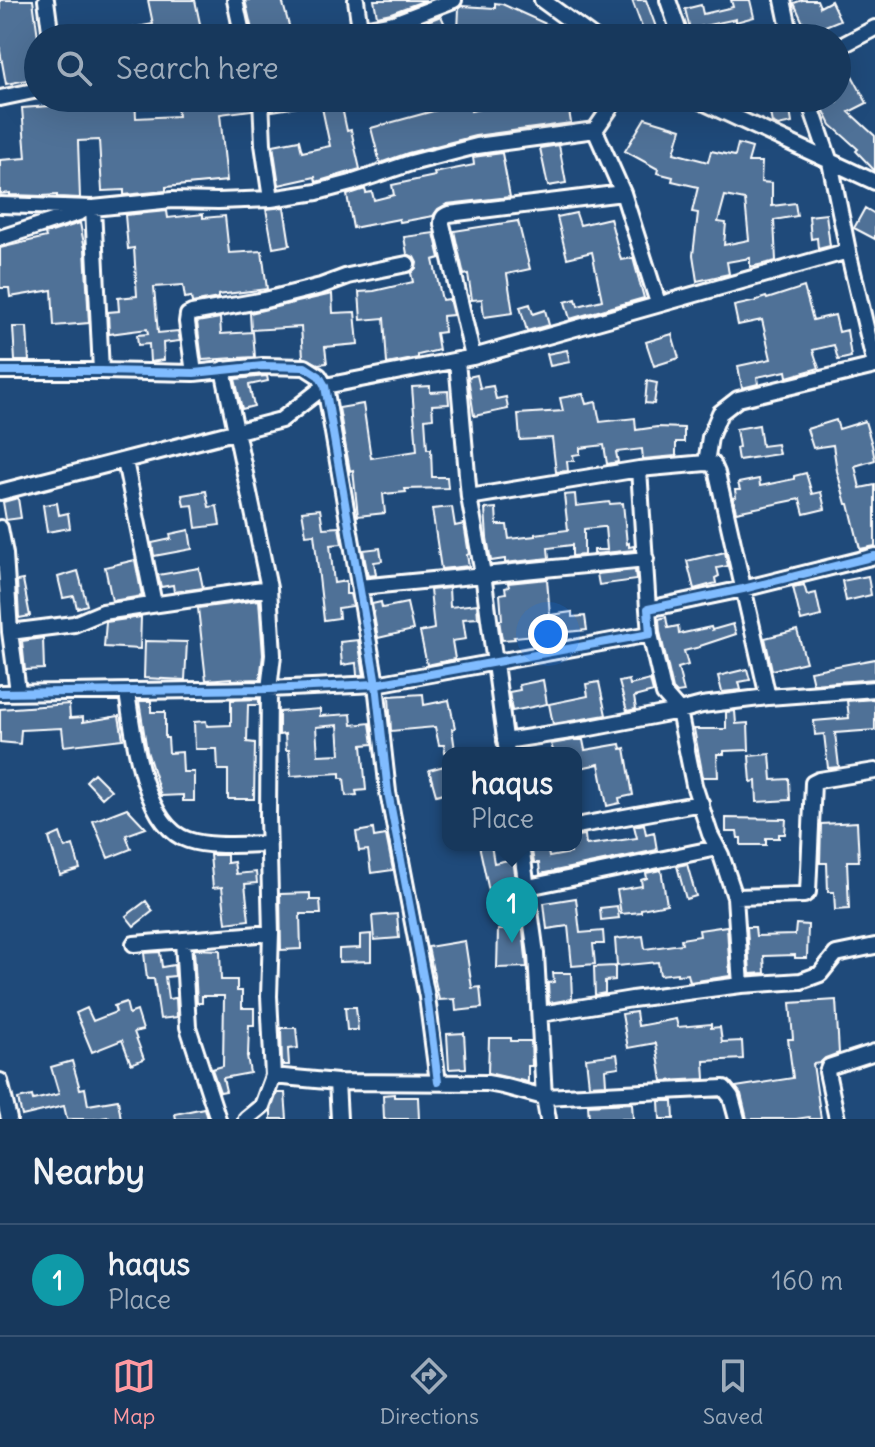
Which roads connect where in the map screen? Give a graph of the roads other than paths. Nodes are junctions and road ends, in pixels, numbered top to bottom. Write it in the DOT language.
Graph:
graph roads {
  1 [pos="46,0"];
  2 [pos="235,0"];
  3 [pos="356,0"];
  4 [pos="454,0"];
  5 [pos="542,0"];
  6 [pos="668,0"];
  7 [pos="783,0"];
  8 [pos="49,24"];
  9 [pos="240,24"];
  10 [pos="359,24"];
  11 [pos="388,24"];
  12 [pos="575,24"];
  13 [pos="676,24"];
  14 [pos="788,24"];
  15 [pos="875,28"];
  16 [pos="851,41"];
  17 [pos="24,93"];
  18 [pos="0,98"];
  19 [pos="262,112"];
  20 [pos="607,112"];
  21 [pos="724,112"];
  22 [pos="813,112"];
  23 [pos="595,130"];
  24 [pos="830,162"];
  25 [pos="875,182"];
  26 [pos="623,193"];
  27 [pos="271,199"];
  28 [pos="0,205"];
  29 [pos="93,208"];
  30 [pos="0,238"];
  31 [pos="848,251"];
  32 [pos="407,264"];
  33 [pos="658,303"];
  34 [pos="473,357"];
  35 [pos="457,361"];
  36 [pos="875,366"];
  37 [pos="223,369"];
  38 [pos="0,371"];
  39 [pos="101,371"];
  40 [pos="194,373"];
  41 [pos="325,386"];
  42 [pos="237,432"];
  43 [pos="125,461"];
  44 [pos="706,463"];
  45 [pos="639,469"];
  46 [pos="0,492"];
  47 [pos="469,497"];
  48 [pos="0,528"];
  49 [pos="875,556"];
  50 [pos="646,559"];
  51 [pos="483,574"];
  52 [pos="360,587"];
  53 [pos="269,588"];
  54 [pos="743,589"];
  55 [pos="154,604"];
  56 [pos="648,609"];
  57 [pos="10,632"];
  58 [pos="650,634"];
  59 [pos="494,662"];
  60 [pos="376,684"];
  61 [pos="269,689"];
  62 [pos="875,689"];
  63 [pos="18,691"];
  64 [pos="127,692"];
  65 [pos="0,693"];
  66 [pos="768,697"];
  67 [pos="679,711"];
  68 [pos="506,747"];
  69 [pos="875,771"];
  70 [pos="701,803"];
  71 [pos="582,825"];
  72 [pos="269,844"];
  73 [pos="717,848"];
  74 [pos="522,851"];
  75 [pos="528,887"];
  76 [pos="735,897"];
  77 [pos="271,933"];
  78 [pos="183,940"];
  79 [pos="134,944"];
  80 [pos="875,946"];
  81 [pos="741,985"];
  82 [pos="541,1014"];
  83 [pos="875,1052"];
  84 [pos="273,1076"];
  85 [pos="0,1081"];
  86 [pos="337,1082"];
  87 [pos="438,1082"];
  88 [pos="544,1097"];
  89 [pos="9,1119"];
  90 [pos="218,1119"];
  91 [pos="246,1119"];
  92 [pos="339,1119"];
  93 [pos="548,1119"];
  94 [pos="737,1119"];
  95 [pos="837,1119"];
  1 -- 8 [label="street"];
  2 -- 9 [label="street"];
  3 -- 10 [label="street"];
  4 -- 11 [label="street"];
  5 -- 12 [label="street"];
  6 -- 13 [label="street"];
  7 -- 14 [label="street"];
  15 -- 16 [label="street"];
  17 -- 18 [label="street"];
  19 -- 27 [label="street"];
  20 -- 23 [label="street"];
  21 -- 24 [label="street"];
  22 -- 24 [label="street"];
  23 -- 26 [label="street"];
  23 -- 27 [label="street"];
  24 -- 25 [label="street"];
  24 -- 31 [label="street"];
  26 -- 33 [label="street"];
  26 -- 34 [label="street"];
  27 -- 29 [label="street"];
  28 -- 29 [label="street"];
  29 -- 30 [label="street"];
  29 -- 39 [label="street"];
  31 -- 33 [label="street"];
  31 -- 36 [label="street"];
  32 -- 40 [label="street"];
  33 -- 34 [label="street"];
  34 -- 35 [label="street"];
  35 -- 41 [label="street"];
  35 -- 47 [label="street"];
  36 -- 44 [label="street"];
  37 -- 40 [label="street"];
  37 -- 41 [label="street"];
  37 -- 42 [label="street"];
  38 -- 39 [label="street"];
  39 -- 40 [label="street"];
  41 -- 42 [label="street"];
  41 -- 52 [label="street"];
  42 -- 43 [label="street"];
  42 -- 53 [label="street"];
  43 -- 46 [label="street"];
  43 -- 55 [label="street"];
  44 -- 45 [label="street"];
  44 -- 54 [label="street"];
  45 -- 47 [label="street"];
  45 -- 50 [label="street"];
  47 -- 51 [label="street"];
  48 -- 57 [label="street"];
  49 -- 54 [label="street"];
  50 -- 51 [label="street"];
  50 -- 56 [label="street"];
  51 -- 52 [label="street"];
  51 -- 59 [label="street"];
  52 -- 60 [label="street"];
  53 -- 55 [label="street"];
  53 -- 61 [label="street"];
  54 -- 56 [label="street"];
  54 -- 66 [label="street"];
  55 -- 57 [label="street"];
  56 -- 58 [label="street"];
  57 -- 63 [label="street"];
  58 -- 59 [label="street"];
  58 -- 67 [label="street"];
  59 -- 60 [label="street"];
  59 -- 68 [label="street"];
  60 -- 61 [label="street"];
  60 -- 87 [label="street"];
  61 -- 64 [label="street"];
  61 -- 72 [label="street"];
  62 -- 66 [label="street"];
  63 -- 64 [label="street"];
  63 -- 65 [label="street"];
  64 -- 72 [label="street"];
  66 -- 67 [label="street"];
  67 -- 68 [label="street"];
  67 -- 70 [label="street"];
  69 -- 76 [label="street"];
  70 -- 71 [label="street"];
  70 -- 73 [label="street"];
  72 -- 77 [label="street"];
  73 -- 75 [label="street"];
  73 -- 76 [label="street"];
  74 -- 75 [label="street"];
  75 -- 82 [label="street"];
  76 -- 81 [label="street"];
  77 -- 78 [label="street"];
  77 -- 84 [label="street"];
  78 -- 79 [label="street"];
  78 -- 90 [label="street"];
  80 -- 81 [label="street"];
  81 -- 82 [label="street"];
  82 -- 88 [label="street"];
  83 -- 95 [label="street"];
  84 -- 86 [label="street"];
  84 -- 91 [label="street"];
  85 -- 89 [label="street"];
  86 -- 87 [label="street"];
  86 -- 92 [label="street"];
  87 -- 88 [label="street"];
  88 -- 93 [label="street"];
  88 -- 94 [label="street"];
}
